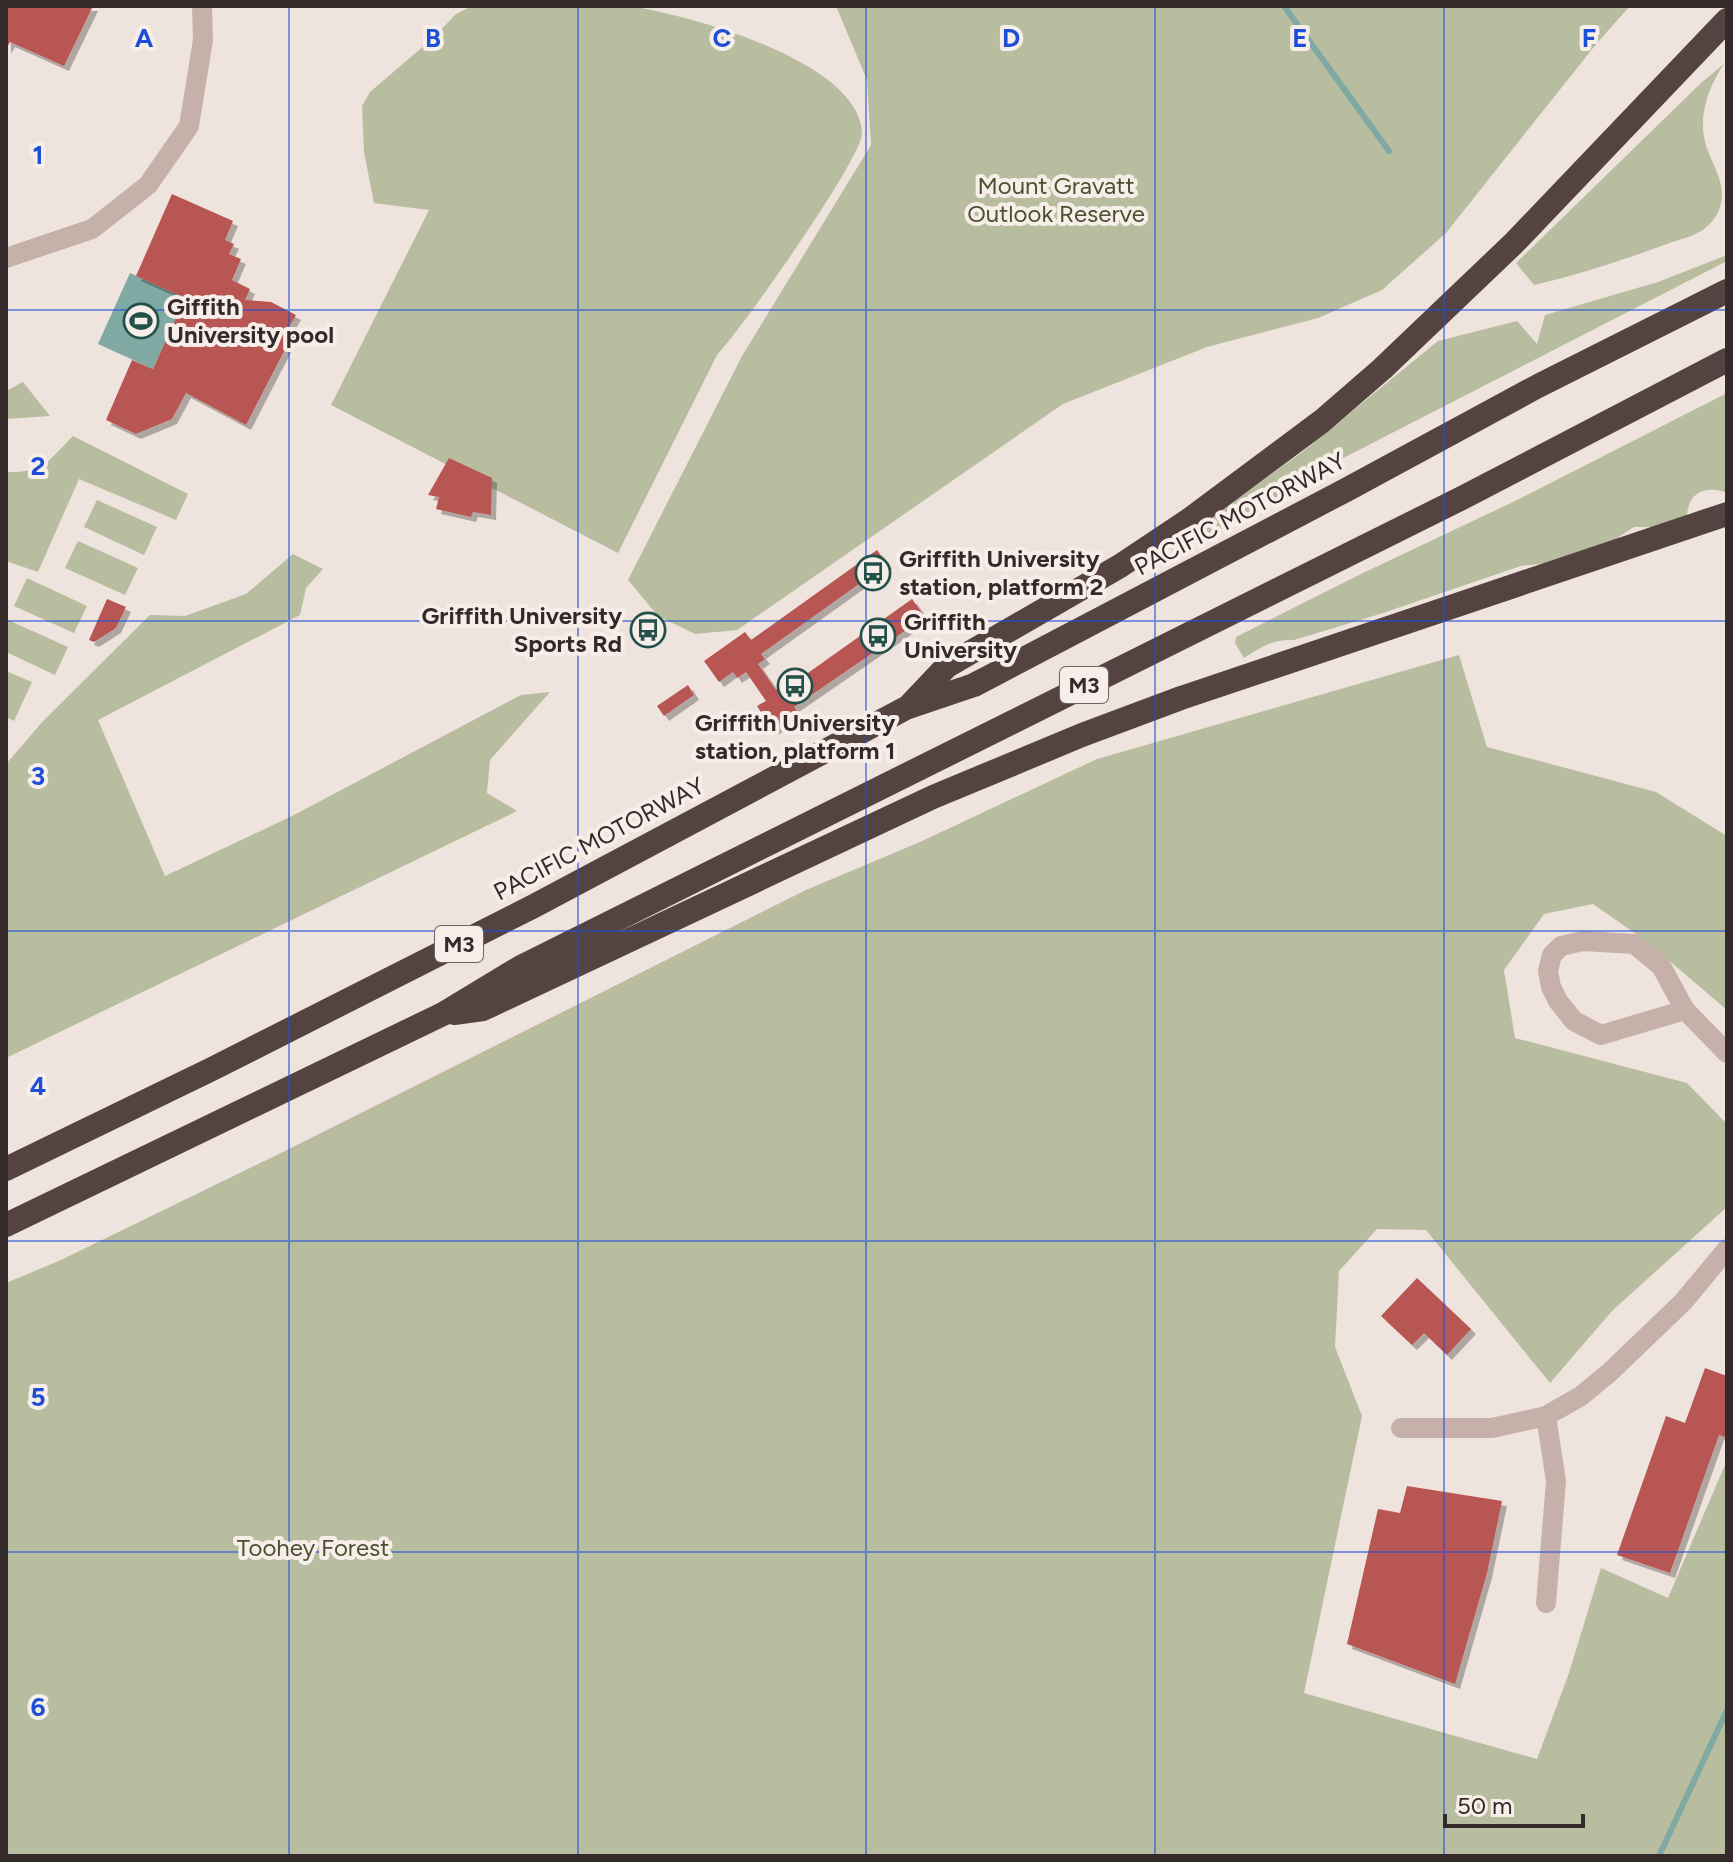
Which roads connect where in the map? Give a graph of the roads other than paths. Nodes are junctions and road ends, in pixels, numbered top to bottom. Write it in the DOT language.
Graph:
graph roads {
  1 [pos="202,6"];
  2 [pos="1727,20"];
  3 [pos="6,258"];
  4 [pos="1727,291"];
  5 [pos="1727,360"];
  6 [pos="1727,514"];
  7 [pos="906,708"];
  8 [pos="1685,1010"];
  9 [pos="443,1014"];
  10 [pos="1727,1053"];
  11 [pos="6,1169"];
  12 [pos="6,1225"];
  13 [pos="1727,1249"];
  14 [pos="1546,1416"];
  15 [pos="1401,1428"];
  16 [pos="1546,1603"];
  1 -- 3 [label="street"];
  2 -- 7 [label="highway"];
  4 -- 7 [label="highway, PACIFIC MOTORWAY / M3"];
  5 -- 9 [label="highway, M3"];
  6 -- 9 [label="highway"];
  7 -- 11 [label="highway, PACIFIC MOTORWAY / M3"];
  8 -- 8 [label="street"];
  8 -- 10 [label="street"];
  9 -- 12 [label="highway, M3"];
  13 -- 14 [label="street"];
  14 -- 15 [label="street"];
  14 -- 16 [label="street"];
}
